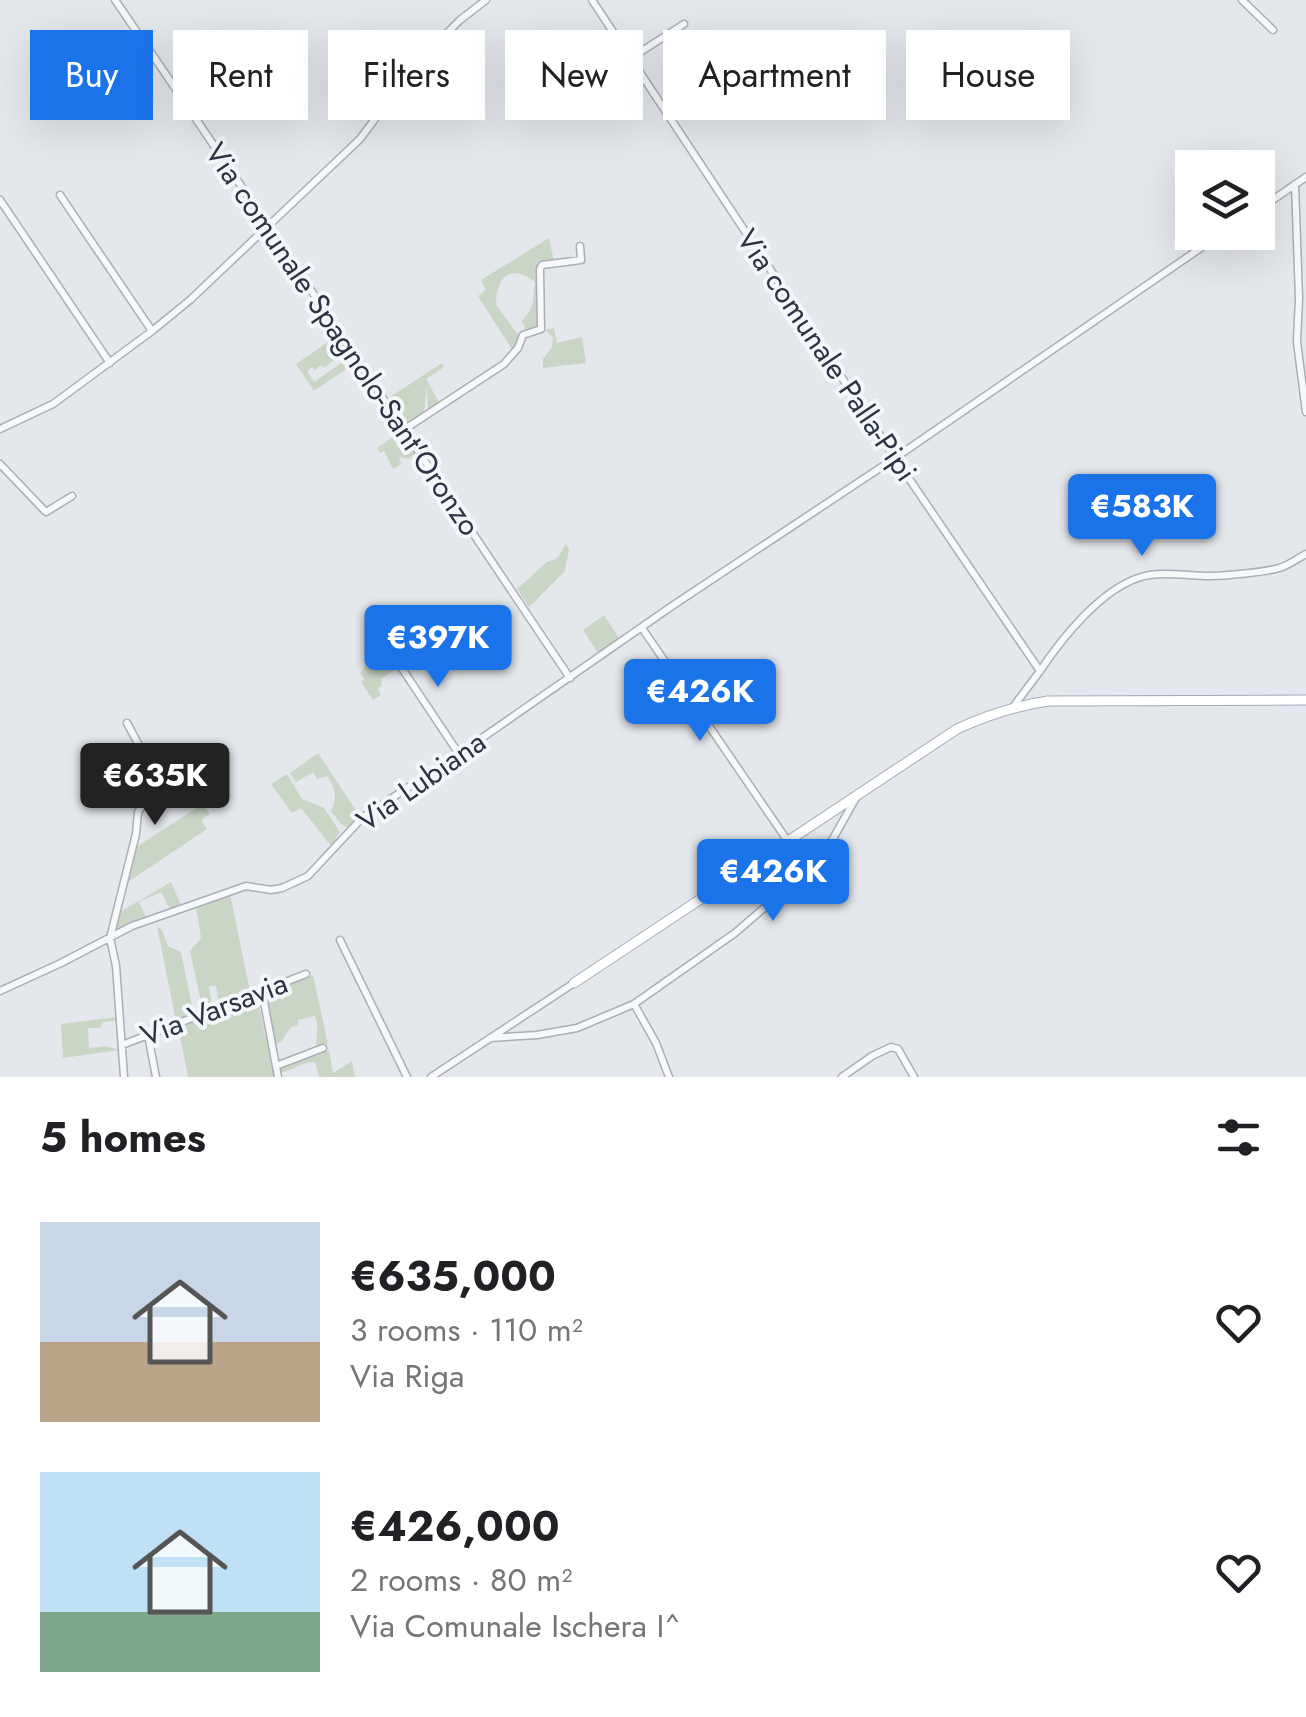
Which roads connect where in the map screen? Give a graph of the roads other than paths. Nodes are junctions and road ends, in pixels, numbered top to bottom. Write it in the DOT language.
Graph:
graph roads {
  1 [pos="115,0"];
  2 [pos="486,0"];
  3 [pos="592,0"];
  4 [pos="1242,0"];
  5 [pos="684,24"];
  6 [pos="612,30"];
  7 [pos="1272,30"];
  8 [pos="643,50"];
  9 [pos="643,76"];
  10 [pos="1306,177"];
  11 [pos="1295,184"];
  12 [pos="60,195"];
  13 [pos="1275,198"];
  14 [pos="0,200"];
  15 [pos="266,226"];
  16 [pos="580,246"];
  17 [pos="1198,250"];
  18 [pos="152,331"];
  19 [pos="110,363"];
  20 [pos="1306,412"];
  21 [pos="0,429"];
  22 [pos="405,430"];
  23 [pos="895,458"];
  24 [pos="0,464"];
  25 [pos="72,496"];
  26 [pos="1306,554"];
  27 [pos="642,628"];
  28 [pos="387,646"];
  29 [pos="1040,671"];
  30 [pos="570,678"];
  31 [pos="1306,700"];
  32 [pos="1013,707"];
  33 [pos="126,723"];
  34 [pos="459,754"];
  35 [pos="858,794"];
  36 [pos="787,840"];
  37 [pos="110,938"];
  38 [pos="340,940"];
  39 [pos="306,974"];
  40 [pos="574,983"];
  41 [pos="0,991"];
  42 [pos="262,991"];
  43 [pos="634,1004"];
  44 [pos="148,1035"];
  45 [pos="490,1038"];
  46 [pos="122,1045"];
  47 [pos="323,1048"];
  48 [pos="276,1066"];
  49 [pos="124,1077"];
  50 [pos="156,1077"];
  51 [pos="278,1077"];
  52 [pos="407,1077"];
  53 [pos="431,1077"];
  54 [pos="669,1077"];
  55 [pos="842,1077"];
  56 [pos="914,1077"];
  1 -- 15 [label="street, Via comunale Spagnolo-Sant'Oronzo"];
  2 -- 15 [label="street"];
  3 -- 6 [label="street, Via comunale Palla-Pipi"];
  4 -- 7 [label="street"];
  5 -- 8 [label="street"];
  9 -- 23 [label="street, Via comunale Palla-Pipi"];
  10 -- 11 [label="street"];
  11 -- 13 [label="street"];
  11 -- 20 [label="street"];
  12 -- 18 [label="street"];
  14 -- 19 [label="street"];
  15 -- 18 [label="street"];
  15 -- 22 [label="street, Via comunale Spagnolo-Sant'Oronzo"];
  16 -- 22 [label="street"];
  17 -- 23 [label="street, Via Lubiana"];
  18 -- 19 [label="street"];
  19 -- 21 [label="street"];
  22 -- 30 [label="street, Via comunale Spagnolo-Sant'Oronzo"];
  23 -- 27 [label="street, Via Lubiana"];
  23 -- 29 [label="street, Via comunale Palla-Pipi"];
  24 -- 25 [label="street"];
  26 -- 29 [label="street"];
  27 -- 30 [label="street, Via Lubiana"];
  27 -- 36 [label="street"];
  28 -- 34 [label="street"];
  29 -- 32 [label="street"];
  30 -- 34 [label="street, Via Lubiana"];
  31 -- 32 [label="main road"];
  32 -- 35 [label="main road"];
  33 -- 37 [label="street"];
  34 -- 37 [label="street, Via Lubiana"];
  35 -- 36 [label="main road"];
  35 -- 43 [label="street"];
  36 -- 40 [label="main road"];
  37 -- 41 [label="street, Via Lubiana"];
  37 -- 46 [label="street"];
  38 -- 52 [label="street"];
  39 -- 42 [label="street, Via Varsavia"];
  40 -- 45 [label="street"];
  42 -- 44 [label="street, Via Varsavia"];
  42 -- 48 [label="street"];
  43 -- 45 [label="street"];
  43 -- 54 [label="street"];
  44 -- 46 [label="street, Via Varsavia"];
  44 -- 50 [label="street"];
  45 -- 53 [label="street"];
  46 -- 49 [label="street"];
  47 -- 48 [label="street"];
  48 -- 51 [label="street"];
  55 -- 56 [label="street"];
}
